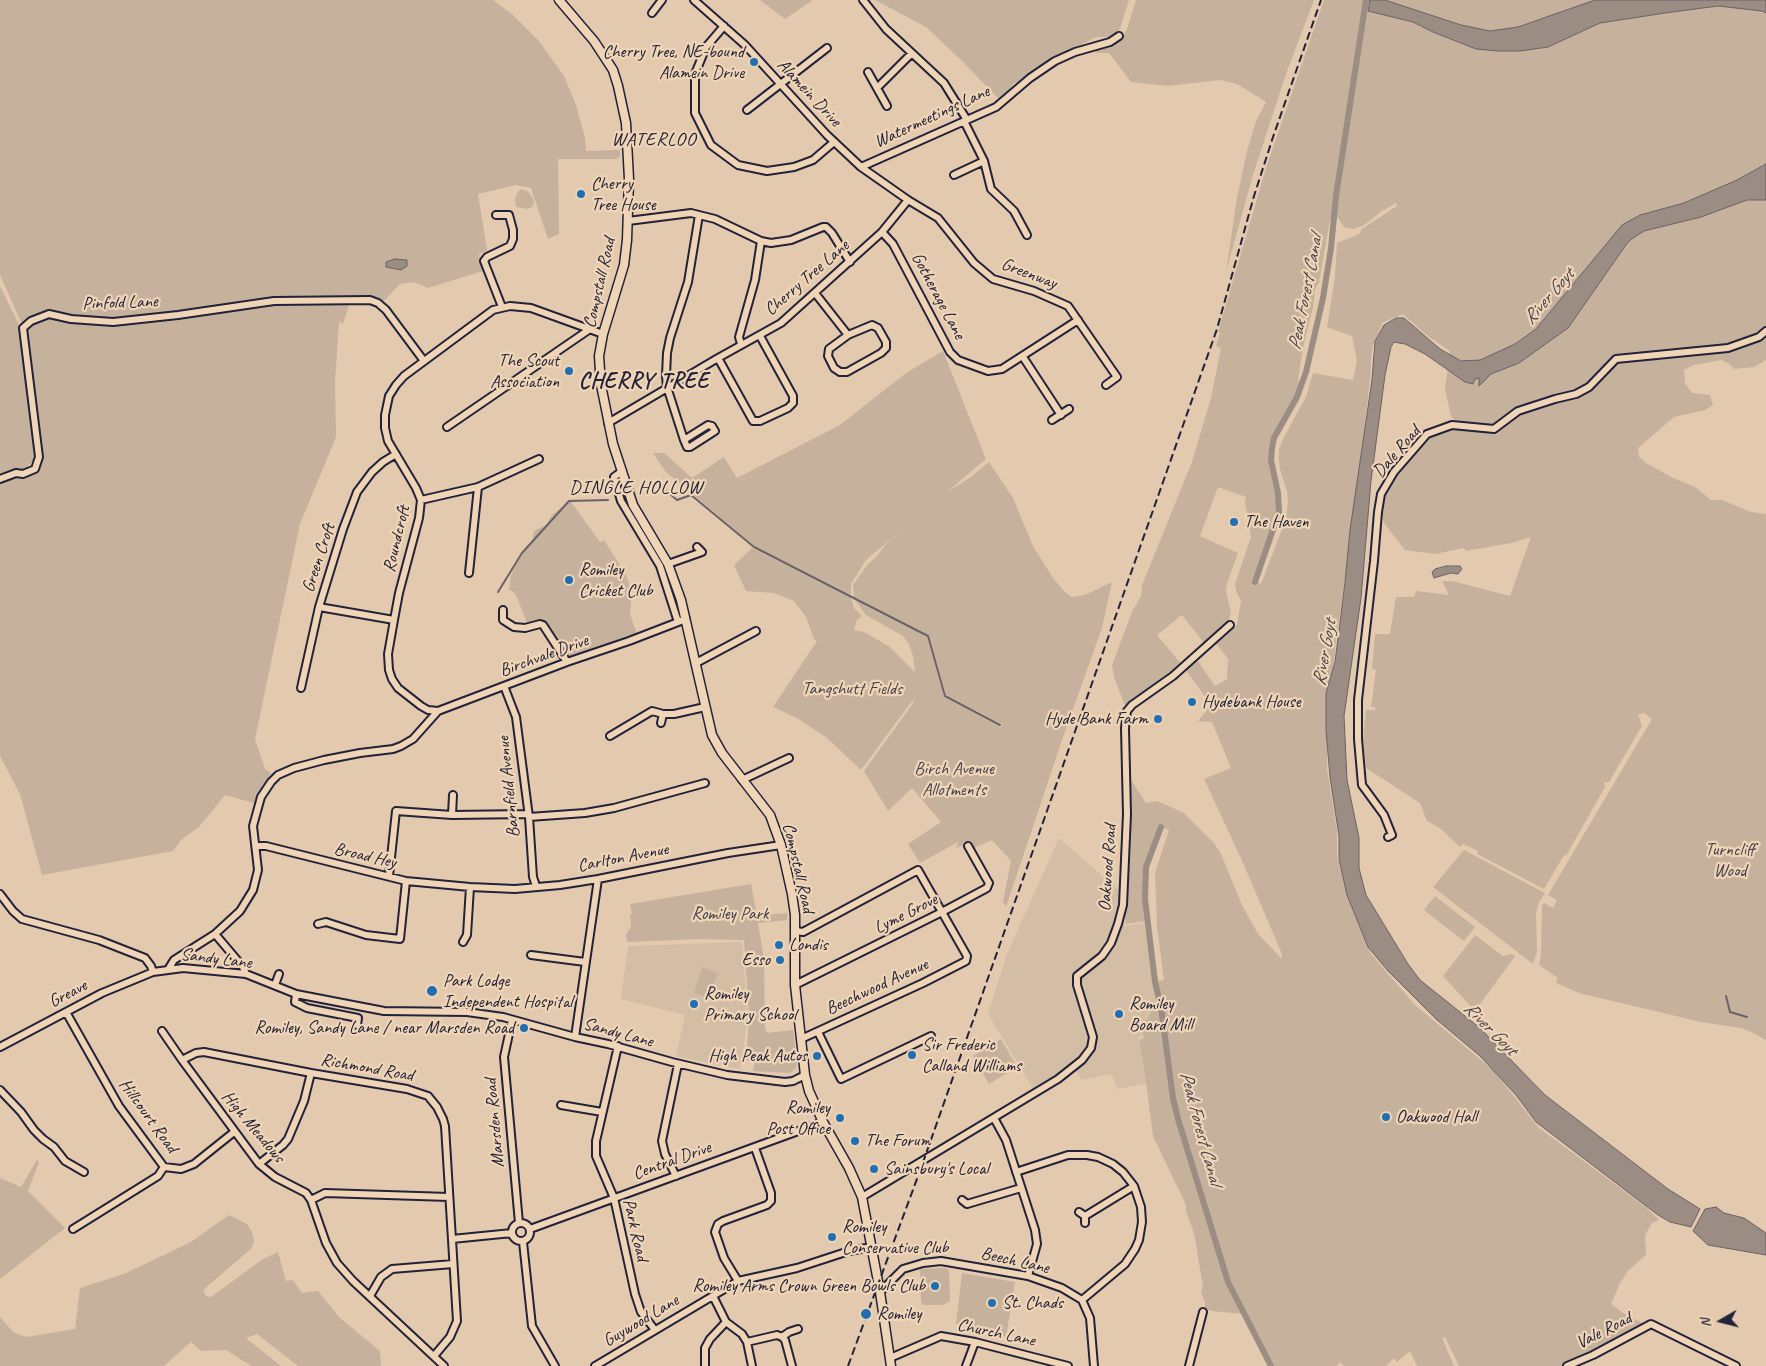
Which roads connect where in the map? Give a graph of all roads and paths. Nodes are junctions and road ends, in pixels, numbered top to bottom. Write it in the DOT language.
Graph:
graph roads {
  1 [pos="662,0"];
  2 [pos="694,0"];
  3 [pos="863,0"];
  4 [pos="561,1"];
  5 [pos="652,13"];
  6 [pos="724,26"];
  7 [pos="1119,36"];
  8 [pos="827,48"];
  9 [pos="912,53"];
  10 [pos="868,72"];
  11 [pos="781,84"];
  12 [pos="877,88"];
  13 [pos="887,106"];
  14 [pos="747,110"];
  15 [pos="966,120"];
  16 [pos="834,142"];
  17 [pos="984,161"];
  18 [pos="861,167"];
  19 [pos="954,175"];
  20 [pos="908,200"];
  21 [pos="496,215"];
  22 [pos="699,215"];
  23 [pos="628,221"];
  24 [pos="882,232"];
  25 [pos="1027,235"];
  26 [pos="761,241"];
  27 [pos="850,262"];
  28 [pos="815,293"];
  29 [pos="502,307"];
  30 [pos="1078,320"];
  31 [pos="590,329"];
  32 [pos="1766,331"];
  33 [pos="603,334"];
  34 [pos="848,335"];
  35 [pos="760,336"];
  36 [pos="741,344"];
  37 [pos="1023,356"];
  38 [pos="718,358"];
  39 [pos="424,361"];
  40 [pos="1106,385"];
  41 [pos="667,387"];
  42 [pos="1069,409"];
  43 [pos="1061,415"];
  44 [pos="1052,420"];
  45 [pos="608,423"];
  46 [pos="448,427"];
  47 [pos="684,440"];
  48 [pos="396,454"];
  49 [pos="540,459"];
  50 [pos="621,472"];
  51 [pos="0,478"];
  52 [pos="478,487"];
  53 [pos="421,500"];
  54 [pos="703,550"];
  55 [pos="668,564"];
  56 [pos="469,574"];
  57 [pos="319,607"];
  58 [pos="503,610"];
  59 [pos="394,620"];
  60 [pos="682,620"];
  61 [pos="1230,625"];
  62 [pos="756,631"];
  63 [pos="567,662"];
  64 [pos="696,663"];
  65 [pos="504,686"];
  66 [pos="301,688"];
  67 [pos="704,707"];
  68 [pos="438,711"];
  69 [pos="663,714"];
  70 [pos="662,723"];
  71 [pos="610,736"];
  72 [pos="789,758"];
  73 [pos="742,780"];
  74 [pos="705,783"];
  75 [pos="453,795"];
  76 [pos="452,815"];
  77 [pos="528,816"];
  78 [pos="1388,837"];
  79 [pos="781,845"];
  80 [pos="256,846"];
  81 [pos="968,846"];
  82 [pos="389,876"];
  83 [pos="598,879"];
  84 [pos="406,881"];
  85 [pos="536,886"];
  86 [pos="470,887"];
  87 [pos="0,894"];
  88 [pos="942,912"];
  89 [pos="318,924"];
  90 [pos="796,931"];
  91 [pos="215,934"];
  92 [pos="463,942"];
  93 [pos="531,955"];
  94 [pos="585,962"];
  95 [pos="169,968"];
  96 [pos="153,972"];
  97 [pos="246,974"];
  98 [pos="279,974"];
  99 [pos="275,985"];
  100 [pos="794,986"];
  101 [pos="296,994"];
  102 [pos="304,996"];
  103 [pos="302,1006"];
  104 [pos="66,1012"];
  105 [pos="512,1020"];
  106 [pos="357,1025"];
  107 [pos="162,1031"];
  108 [pos="818,1032"];
  109 [pos="931,1036"];
  110 [pos="575,1037"];
  111 [pos="801,1039"];
  112 [pos="618,1046"];
  113 [pos="0,1048"];
  114 [pos="182,1060"];
  115 [pos="678,1064"];
  116 [pos="311,1073"];
  117 [pos="805,1075"];
  118 [pos="0,1090"];
  119 [pos="562,1105"];
  120 [pos="602,1112"];
  121 [pos="994,1118"];
  122 [pos="823,1122"];
  123 [pos="234,1132"];
  124 [pos="755,1148"];
  125 [pos="259,1164"];
  126 [pos="164,1167"];
  127 [pos="84,1172"];
  128 [pos="1016,1172"];
  129 [pos="676,1176"];
  130 [pos="1134,1186"];
  131 [pos="1021,1188"];
  132 [pos="449,1196"];
  133 [pos="862,1197"];
  134 [pos="614,1198"];
  135 [pos="311,1200"];
  136 [pos="964,1205"];
  137 [pos="1083,1217"];
  138 [pos="519,1224"];
  139 [pos="73,1229"];
  140 [pos="530,1230"];
  141 [pos="512,1234"];
  142 [pos="452,1239"];
  143 [pos="522,1242"];
  144 [pos="872,1247"];
  145 [pos="453,1264"];
  146 [pos="1028,1276"];
  147 [pos="738,1281"];
  148 [pos="880,1292"];
  149 [pos="370,1296"];
  150 [pos="713,1296"];
  151 [pos="1082,1300"];
  152 [pos="1203,1312"];
  153 [pos="726,1322"];
  154 [pos="798,1329"];
  155 [pos="655,1330"];
  156 [pos="782,1337"];
  157 [pos="747,1342"];
  158 [pos="975,1342"];
  159 [pos="434,1356"];
  160 [pos="1042,1358"];
  161 [pos="890,1362"];
  162 [pos="444,1366"];
  163 [pos="555,1366"];
  164 [pos="597,1366"];
  165 [pos="705,1366"];
  166 [pos="752,1366"];
  167 [pos="792,1366"];
  168 [pos="966,1366"];
  169 [pos="1040,1366"];
  170 [pos="1068,1366"];
  171 [pos="1094,1366"];
  172 [pos="1189,1366"];
  173 [pos="1567,1366"];
  174 [pos="1736,1366"];
  1 -- 5 [label="street"];
  2 -- 6 [label="street, Alamein Drive"];
  3 -- 9 [label="street"];
  4 -- 23 [label="main road, Compstall Road"];
  6 -- 11 [label="street, Alamein Drive"];
  6 -- 16 [label="street"];
  7 -- 15 [label="street, Watermeetings Lane"];
  8 -- 11 [label="street"];
  9 -- 12 [label="street"];
  9 -- 15 [label="street"];
  10 -- 12 [label="street"];
  11 -- 14 [label="street"];
  11 -- 16 [label="street, Alamein Drive"];
  12 -- 13 [label="street"];
  15 -- 17 [label="street"];
  15 -- 18 [label="street, Watermeetings Lane"];
  16 -- 18 [label="street, Alamein Drive"];
  17 -- 19 [label="street"];
  17 -- 25 [label="street"];
  18 -- 20 [label="street, Alamein Drive"];
  20 -- 24 [label="street, Cherry Tree Lane"];
  20 -- 30 [label="street, Greenway"];
  21 -- 29 [label="street"];
  22 -- 23 [label="street"];
  22 -- 26 [label="street"];
  22 -- 41 [label="street"];
  23 -- 33 [label="main road, Compstall Road"];
  24 -- 27 [label="street, Cherry Tree Lane"];
  24 -- 37 [label="street, Gotherage Lane"];
  26 -- 27 [label="street"];
  26 -- 36 [label="street"];
  27 -- 28 [label="street, Cherry Tree Lane"];
  28 -- 34 [label="street"];
  28 -- 35 [label="street, Cherry Tree Lane"];
  29 -- 31 [label="street, Roundcroft"];
  29 -- 39 [label="street, Roundcroft"];
  30 -- 37 [label="street, Gotherage Lane"];
  30 -- 40 [label="street, Greenway"];
  31 -- 33 [label="street, Roundcroft"];
  31 -- 46 [label="street"];
  32 -- 78 [label="street, Dale Road"];
  33 -- 45 [label="main road, Compstall Road"];
  34 -- 34 [label="street"];
  35 -- 36 [label="street, Cherry Tree Lane"];
  35 -- 38 [label="street"];
  36 -- 38 [label="street, Cherry Tree Lane"];
  37 -- 43 [label="street"];
  38 -- 41 [label="street, Cherry Tree Lane"];
  39 -- 48 [label="street, Roundcroft"];
  39 -- 51 [label="street, Pinfold Lane"];
  41 -- 45 [label="street, Cherry Tree Lane"];
  41 -- 47 [label="street"];
  42 -- 43 [label="street"];
  43 -- 44 [label="street"];
  45 -- 50 [label="main road, Compstall Road"];
  47 -- 47 [label="street"];
  48 -- 53 [label="street, Roundcroft"];
  48 -- 57 [label="street, Green Croft"];
  49 -- 52 [label="street"];
  50 -- 55 [label="main road, Compstall Road"];
  50 -- 60 [label="street, Compstall Road"];
  52 -- 53 [label="street"];
  52 -- 56 [label="street"];
  53 -- 59 [label="street, Roundcroft"];
  54 -- 55 [label="street"];
  55 -- 60 [label="main road, Compstall Road"];
  57 -- 59 [label="street"];
  57 -- 66 [label="street, Green Croft"];
  58 -- 63 [label="street"];
  59 -- 68 [label="street, Roundcroft"];
  60 -- 63 [label="street, Birchvale Drive"];
  60 -- 64 [label="main road, Compstall Road"];
  61 -- 121 [label="street, Oakwood Road"];
  62 -- 64 [label="street"];
  63 -- 65 [label="street, Birchvale Drive"];
  64 -- 67 [label="main road, Compstall Road"];
  65 -- 68 [label="street, Birchvale Drive"];
  65 -- 77 [label="street, Barnfield Avenue"];
  67 -- 69 [label="street"];
  67 -- 73 [label="main road, Compstall Road"];
  68 -- 80 [label="street, Birchvale Drive"];
  69 -- 70 [label="street"];
  69 -- 71 [label="street"];
  72 -- 73 [label="street"];
  73 -- 79 [label="main road, Compstall Road"];
  74 -- 77 [label="street"];
  75 -- 76 [label="street"];
  76 -- 77 [label="street"];
  76 -- 82 [label="street"];
  77 -- 85 [label="street, Barnfield Avenue"];
  79 -- 83 [label="street, Carlton Avenue"];
  79 -- 90 [label="main road, Compstall Road"];
  80 -- 82 [label="street, Broad Hey"];
  80 -- 91 [label="street"];
  81 -- 88 [label="street, Lyme Grove"];
  82 -- 84 [label="street, Broad Hey"];
  83 -- 85 [label="street, Carlton Avenue"];
  83 -- 94 [label="street"];
  84 -- 86 [label="street, Broad Hey"];
  84 -- 89 [label="street"];
  85 -- 86 [label="street, Carlton Avenue"];
  86 -- 92 [label="street"];
  87 -- 96 [label="street"];
  88 -- 90 [label="street"];
  88 -- 100 [label="street, Lyme Grove"];
  88 -- 108 [label="street, Beechwood Avenue"];
  90 -- 100 [label="main road, Compstall Road"];
  91 -- 95 [label="street"];
  91 -- 97 [label="street"];
  93 -- 94 [label="street"];
  94 -- 110 [label="street"];
  95 -- 96 [label="street, Sandy Lane"];
  95 -- 97 [label="street, Sandy Lane"];
  96 -- 104 [label="street, Greave"];
  97 -- 99 [label="street, Sandy Lane"];
  98 -- 99 [label="street"];
  99 -- 101 [label="street, Sandy Lane"];
  100 -- 111 [label="main road, Compstall Road"];
  101 -- 102 [label="street, Sandy Lane"];
  101 -- 103 [label="street"];
  102 -- 103 [label="street"];
  102 -- 105 [label="street, Sandy Lane"];
  103 -- 106 [label="street"];
  104 -- 113 [label="street, Greave"];
  104 -- 126 [label="street, Hillcourt Road"];
  105 -- 110 [label="street, Sandy Lane"];
  105 -- 138 [label="street, Marsden Road"];
  107 -- 114 [label="street, High Meadows"];
  108 -- 109 [label="street"];
  108 -- 111 [label="street, Beechwood Avenue"];
  110 -- 112 [label="street, Sandy Lane"];
  111 -- 117 [label="main road, Compstall Road"];
  112 -- 115 [label="street, Sandy Lane"];
  112 -- 120 [label="street, Park Road"];
  114 -- 116 [label="street, Richmond Road"];
  114 -- 123 [label="street, High Meadows"];
  115 -- 117 [label="street, Sandy Lane"];
  115 -- 129 [label="street"];
  116 -- 125 [label="street"];
  116 -- 132 [label="street, Richmond Road"];
  117 -- 122 [label="main road, Compstall Road"];
  118 -- 127 [label="street"];
  119 -- 120 [label="street"];
  120 -- 134 [label="street, Park Road"];
  121 -- 128 [label="street"];
  121 -- 133 [label="street, Oakwood Road"];
  122 -- 124 [label="street, Central Drive"];
  122 -- 133 [label="main road, Compstall Road"];
  123 -- 125 [label="street, High Meadows"];
  123 -- 126 [label="street, Hillcourt Road"];
  124 -- 129 [label="street, Central Drive"];
  124 -- 147 [label="street"];
  125 -- 135 [label="street, High Meadows"];
  126 -- 139 [label="street"];
  128 -- 130 [label="street"];
  128 -- 131 [label="street"];
  129 -- 134 [label="street, Central Drive"];
  130 -- 137 [label="street"];
  130 -- 151 [label="street"];
  131 -- 136 [label="street"];
  131 -- 146 [label="street"];
  132 -- 135 [label="street"];
  132 -- 142 [label="street, Richmond Road"];
  133 -- 144 [label="main road, Compstall Road"];
  134 -- 140 [label="street, Central Drive"];
  134 -- 155 [label="street, Park Road"];
  135 -- 149 [label="street"];
  138 -- 140 [label="street"];
  138 -- 141 [label="street"];
  140 -- 143 [label="street"];
  141 -- 142 [label="street"];
  141 -- 143 [label="street"];
  142 -- 145 [label="street, Richmond Road"];
  143 -- 163 [label="street"];
  144 -- 147 [label="street, Guywood Lane"];
  144 -- 148 [label="main road, Compstall Road"];
  145 -- 149 [label="street"];
  145 -- 159 [label="street, Richmond Road"];
  146 -- 148 [label="street, Beech Lane"];
  146 -- 151 [label="street, Beech Lane"];
  147 -- 150 [label="street, Guywood Lane"];
  148 -- 161 [label="main road, Compstall Road"];
  149 -- 159 [label="street"];
  150 -- 153 [label="street"];
  150 -- 155 [label="street, Guywood Lane"];
  151 -- 171 [label="street"];
  152 -- 172 [label="street"];
  153 -- 157 [label="street"];
  153 -- 165 [label="street"];
  154 -- 156 [label="street"];
  155 -- 164 [label="street, Guywood Lane"];
  156 -- 157 [label="street"];
  156 -- 167 [label="street"];
  157 -- 166 [label="street"];
  158 -- 160 [label="street, Church Lane"];
  158 -- 161 [label="street, Church Lane"];
  158 -- 168 [label="street"];
  159 -- 162 [label="street"];
  160 -- 169 [label="street"];
  160 -- 170 [label="street, Church Lane"];
  173 -- 174 [label="street, Vale Road"];
}
